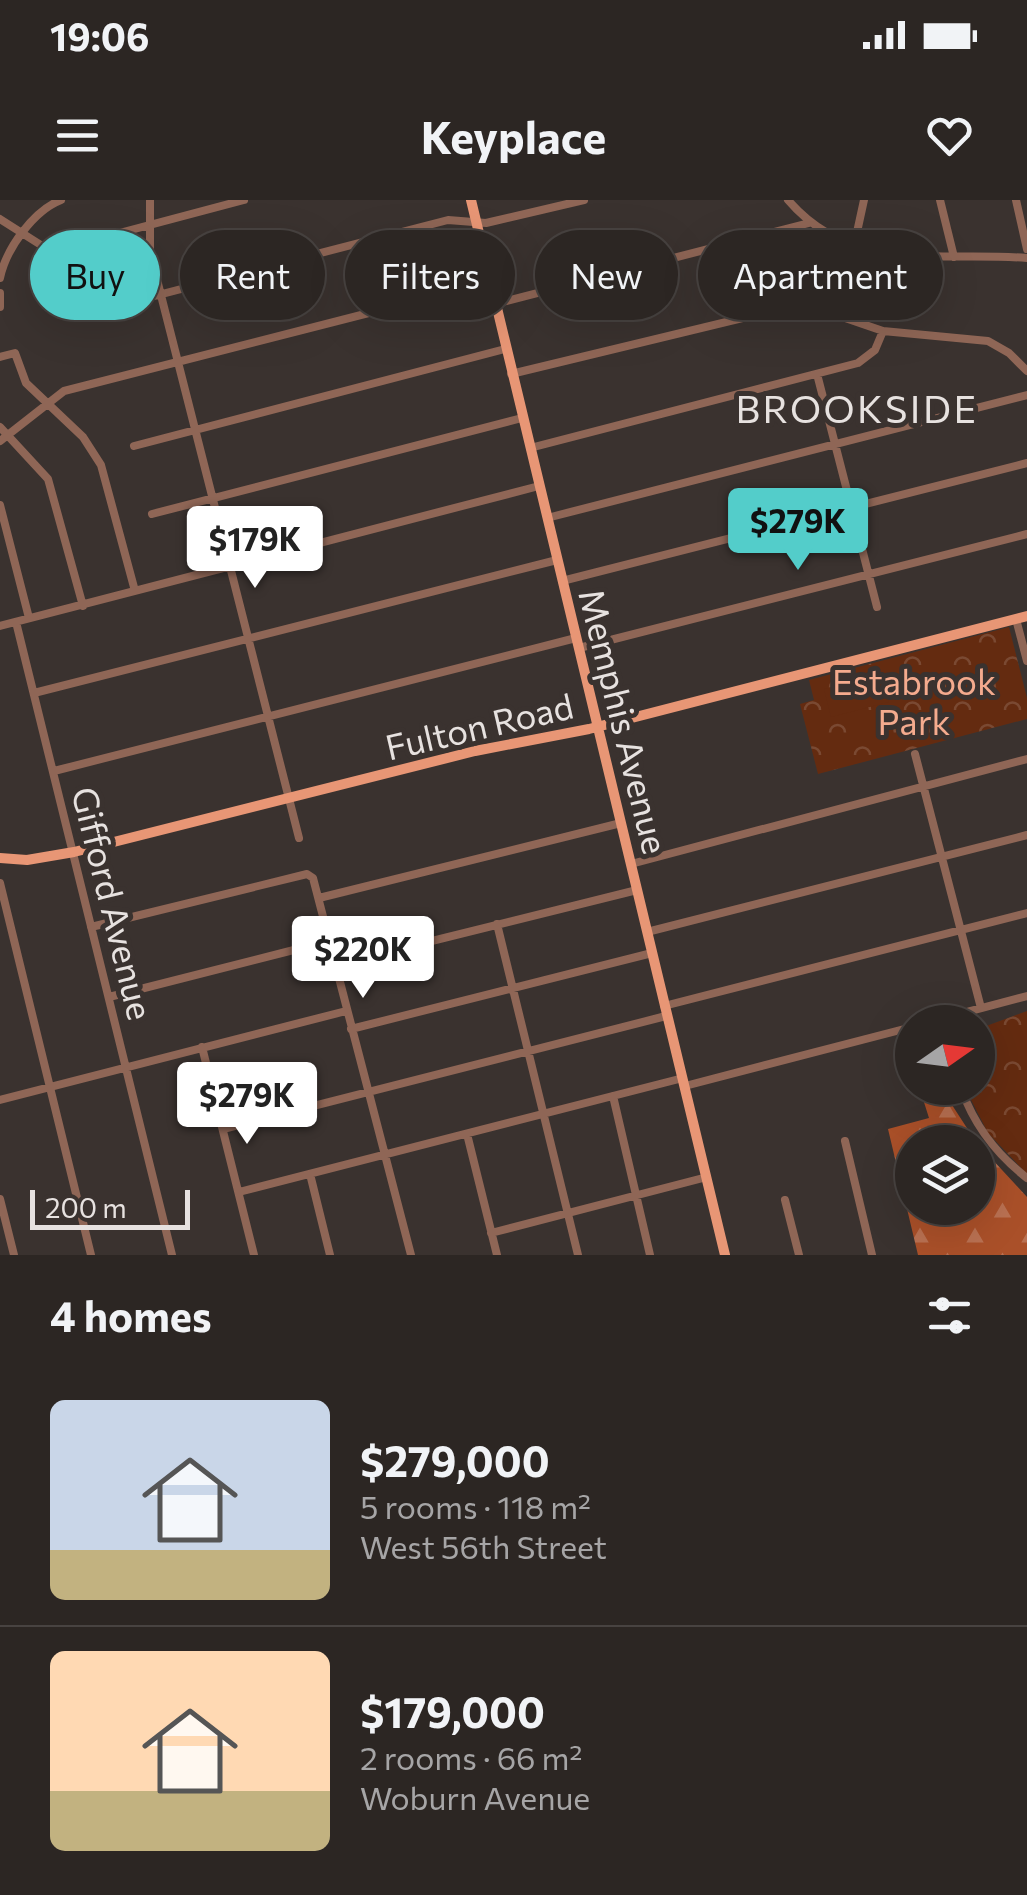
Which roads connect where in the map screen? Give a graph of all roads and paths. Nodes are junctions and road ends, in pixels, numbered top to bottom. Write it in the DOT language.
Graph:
graph roads {
  1 [pos="60,200"];
  2 [pos="150,200"];
  3 [pos="244,200"];
  4 [pos="471,200"];
  5 [pos="584,200"];
  6 [pos="788,200"];
  7 [pos="864,200"];
  8 [pos="940,200"];
  9 [pos="1016,200"];
  10 [pos="552,204"];
  11 [pos="0,218"];
  12 [pos="476,222"];
  13 [pos="809,223"];
  14 [pos="150,225"];
  15 [pos="150,230"];
  16 [pos="478,230"];
  17 [pos="823,230"];
  18 [pos="857,230"];
  19 [pos="23,235"];
  20 [pos="1027,249"];
  21 [pos="943,257"];
  22 [pos="954,257"];
  23 [pos="1027,258"];
  24 [pos="0,278"];
  25 [pos="0,293"];
  26 [pos="160,294"];
  27 [pos="515,299"];
  28 [pos="0,307"];
  29 [pos="345,319"];
  30 [pos="498,320"];
  31 [pos="725,320"];
  32 [pos="850,320"];
  33 [pos="883,332"];
  34 [pos="505,349"];
  35 [pos="0,356"];
  36 [pos="176,362"];
  37 [pos="1027,372"];
  38 [pos="511,374"];
  39 [pos="817,374"];
  40 [pos="1027,395"];
  41 [pos="46,402"];
  42 [pos="522,418"];
  43 [pos="0,427"];
  44 [pos="194,431"];
  45 [pos="8,434"];
  46 [pos="0,442"];
  47 [pos="834,444"];
  48 [pos="134,446"];
  49 [pos="530,448"];
  50 [pos="1027,463"];
  51 [pos="540,486"];
  52 [pos="211,500"];
  53 [pos="0,505"];
  54 [pos="850,508"];
  55 [pos="152,514"];
  56 [pos="547,518"];
  57 [pos="1027,534"];
  58 [pos="557,560"];
  59 [pos="229,568"];
  60 [pos="868,575"];
  61 [pos="562,581"];
  62 [pos="135,591"];
  63 [pos="83,606"];
  64 [pos="876,607"];
  65 [pos="29,618"];
  66 [pos="1022,618"];
  67 [pos="16,622"];
  68 [pos="0,626"];
  69 [pos="248,638"];
  70 [pos="577,643"];
  71 [pos="1027,661"];
  72 [pos="34,693"];
  73 [pos="268,716"];
  74 [pos="597,727"];
  75 [pos="915,754"];
  76 [pos="1027,760"];
  77 [pos="54,771"];
  78 [pos="924,787"];
  79 [pos="289,798"];
  80 [pos="621,823"];
  81 [pos="1027,835"];
  82 [pos="299,838"];
  83 [pos="74,852"];
  84 [pos="0,858"];
  85 [pos="942,858"];
  86 [pos="631,864"];
  87 [pos="0,882"];
  88 [pos="638,890"];
  89 [pos="319,898"];
  90 [pos="1027,913"];
  91 [pos="497,924"];
  92 [pos="92,927"];
  93 [pos="962,930"];
  94 [pos="647,932"];
  95 [pos="329,941"];
  96 [pos="652,952"];
  97 [pos="335,965"];
  98 [pos="512,989"];
  99 [pos="109,996"];
  100 [pos="1027,996"];
  101 [pos="980,1005"];
  102 [pos="992,1005"];
  103 [pos="346,1011"];
  104 [pos="665,1011"];
  105 [pos="350,1030"];
  106 [pos="895,1031"];
  107 [pos="202,1047"];
  108 [pos="528,1052"];
  109 [pos="126,1067"];
  110 [pos="684,1082"];
  111 [pos="49,1087"];
  112 [pos="366,1094"];
  113 [pos="613,1096"];
  114 [pos="0,1100"];
  115 [pos="967,1105"];
  116 [pos="544,1113"];
  117 [pos="223,1128"];
  118 [pos="466,1134"];
  119 [pos="845,1141"];
  120 [pos="383,1154"];
  121 [pos="310,1174"];
  122 [pos="706,1177"];
  123 [pos="1027,1178"];
  124 [pos="238,1192"];
  125 [pos="636,1195"];
  126 [pos="0,1199"];
  127 [pos="786,1200"];
  128 [pos="568,1212"];
  129 [pos="491,1232"];
  130 [pos="14,1255"];
  131 [pos="91,1255"];
  132 [pos="172,1255"];
  133 [pos="254,1255"];
  134 [pos="330,1255"];
  135 [pos="411,1255"];
  136 [pos="496,1255"];
  137 [pos="578,1255"];
  138 [pos="650,1255"];
  139 [pos="726,1255"];
  140 [pos="799,1255"];
  141 [pos="872,1255"];
  1 -- 19 [label="street"];
  2 -- 14 [label="street"];
  3 -- 14 [label="street"];
  4 -- 12 [label="main road, Memphis Avenue"];
  5 -- 10 [label="street"];
  6 -- 13 [label="street"];
  7 -- 18 [label="street"];
  8 -- 22 [label="street"];
  9 -- 20 [label="street"];
  10 -- 12 [label="street"];
  11 -- 19 [label="street"];
  12 -- 16 [label="main road, Memphis Avenue"];
  12 -- 26 [label="street"];
  13 -- 17 [label="street"];
  13 -- 27 [label="street"];
  14 -- 15 [label="street"];
  14 -- 19 [label="street"];
  19 -- 24 [label="street"];
  21 -- 22 [label="street"];
  22 -- 23 [label="street"];
  25 -- 28 [label="street"];
  26 -- 36 [label="street"];
  29 -- 36 [label="street"];
  30 -- 34 [label="main road, Memphis Avenue"];
  31 -- 38 [label="street"];
  32 -- 33 [label="street"];
  33 -- 37 [label="street"];
  33 -- 39 [label="street"];
  34 -- 38 [label="main road, Memphis Avenue"];
  34 -- 44 [label="street"];
  35 -- 41 [label="street"];
  36 -- 41 [label="street"];
  36 -- 44 [label="street"];
  38 -- 42 [label="main road, Memphis Avenue"];
  39 -- 47 [label="street"];
  39 -- 49 [label="street"];
  40 -- 47 [label="street"];
  41 -- 45 [label="street"];
  41 -- 62 [label="street"];
  42 -- 49 [label="main road, Memphis Avenue"];
  42 -- 52 [label="street"];
  43 -- 45 [label="street"];
  44 -- 48 [label="street"];
  44 -- 52 [label="street"];
  45 -- 46 [label="street"];
  45 -- 63 [label="street"];
  47 -- 54 [label="street"];
  47 -- 56 [label="street"];
  49 -- 51 [label="main road, Memphis Avenue"];
  50 -- 54 [label="street"];
  51 -- 56 [label="main road, Memphis Avenue"];
  51 -- 59 [label="street"];
  52 -- 55 [label="street"];
  52 -- 59 [label="street"];
  53 -- 65 [label="street"];
  54 -- 60 [label="street"];
  54 -- 61 [label="street"];
  56 -- 58 [label="main road, Memphis Avenue"];
  57 -- 60 [label="street"];
  58 -- 61 [label="main road, Memphis Avenue"];
  58 -- 69 [label="street"];
  59 -- 62 [label="street"];
  59 -- 69 [label="street"];
  60 -- 64 [label="street"];
  60 -- 70 [label="street"];
  61 -- 70 [label="main road, Memphis Avenue"];
  62 -- 63 [label="street"];
  63 -- 65 [label="street"];
  65 -- 67 [label="street"];
  66 -- 71 [label="street"];
  66 -- 74 [label="main road, Fulton Road"];
  67 -- 68 [label="street"];
  67 -- 72 [label="street, Gifford Avenue"];
  69 -- 72 [label="street"];
  69 -- 73 [label="street"];
  70 -- 73 [label="street"];
  70 -- 74 [label="main road, Memphis Avenue"];
  72 -- 77 [label="street, Gifford Avenue"];
  73 -- 77 [label="street"];
  73 -- 79 [label="street"];
  74 -- 79 [label="main road, Fulton Road"];
  74 -- 80 [label="main road, Memphis Avenue"];
  75 -- 78 [label="street"];
  76 -- 78 [label="street"];
  77 -- 83 [label="street, Gifford Avenue"];
  78 -- 85 [label="street"];
  78 -- 86 [label="street"];
  79 -- 82 [label="street"];
  79 -- 83 [label="main road, Fulton Road"];
  80 -- 86 [label="main road, Memphis Avenue"];
  80 -- 89 [label="street"];
  81 -- 85 [label="street"];
  83 -- 84 [label="main road, Fulton Road"];
  83 -- 92 [label="street, Gifford Avenue"];
  85 -- 93 [label="street"];
  85 -- 94 [label="street"];
  86 -- 88 [label="main road, Memphis Avenue"];
  87 -- 111 [label="street"];
  88 -- 91 [label="street"];
  88 -- 94 [label="main road, Memphis Avenue"];
  89 -- 92 [label="street"];
  89 -- 95 [label="street"];
  90 -- 93 [label="street"];
  91 -- 97 [label="street"];
  91 -- 98 [label="street"];
  92 -- 99 [label="street, Gifford Avenue"];
  93 -- 101 [label="street"];
  93 -- 104 [label="street"];
  94 -- 96 [label="main road, Memphis Avenue"];
  95 -- 97 [label="street"];
  95 -- 99 [label="street"];
  96 -- 98 [label="street"];
  96 -- 104 [label="main road, Memphis Avenue"];
  97 -- 103 [label="street"];
  98 -- 105 [label="street"];
  98 -- 108 [label="street"];
  99 -- 109 [label="street, Gifford Avenue"];
  100 -- 102 [label="street"];
  103 -- 105 [label="street"];
  103 -- 107 [label="street"];
  104 -- 108 [label="street"];
  104 -- 110 [label="main road, Memphis Avenue"];
  105 -- 112 [label="street"];
  106 -- 110 [label="street"];
  107 -- 109 [label="street"];
  107 -- 117 [label="street"];
  108 -- 112 [label="street"];
  108 -- 116 [label="street"];
  109 -- 111 [label="street"];
  109 -- 132 [label="street, Gifford Avenue"];
  110 -- 113 [label="street"];
  110 -- 122 [label="main road, Memphis Avenue"];
  111 -- 114 [label="street"];
  111 -- 131 [label="street"];
  112 -- 117 [label="street"];
  112 -- 120 [label="street"];
  113 -- 116 [label="street"];
  113 -- 125 [label="street"];
  115 -- 123 [label="street"];
  116 -- 118 [label="street"];
  116 -- 128 [label="street"];
  117 -- 124 [label="street"];
  118 -- 120 [label="street"];
  118 -- 129 [label="street"];
  119 -- 141 [label="street"];
  120 -- 121 [label="street"];
  120 -- 135 [label="street"];
  121 -- 124 [label="street"];
  121 -- 134 [label="street"];
  122 -- 125 [label="street"];
  122 -- 139 [label="main road, Memphis Avenue"];
  124 -- 133 [label="street"];
  125 -- 128 [label="street"];
  125 -- 138 [label="street"];
  126 -- 130 [label="street"];
  127 -- 140 [label="street"];
  128 -- 129 [label="street"];
  128 -- 137 [label="street"];
  129 -- 136 [label="street"];
}
